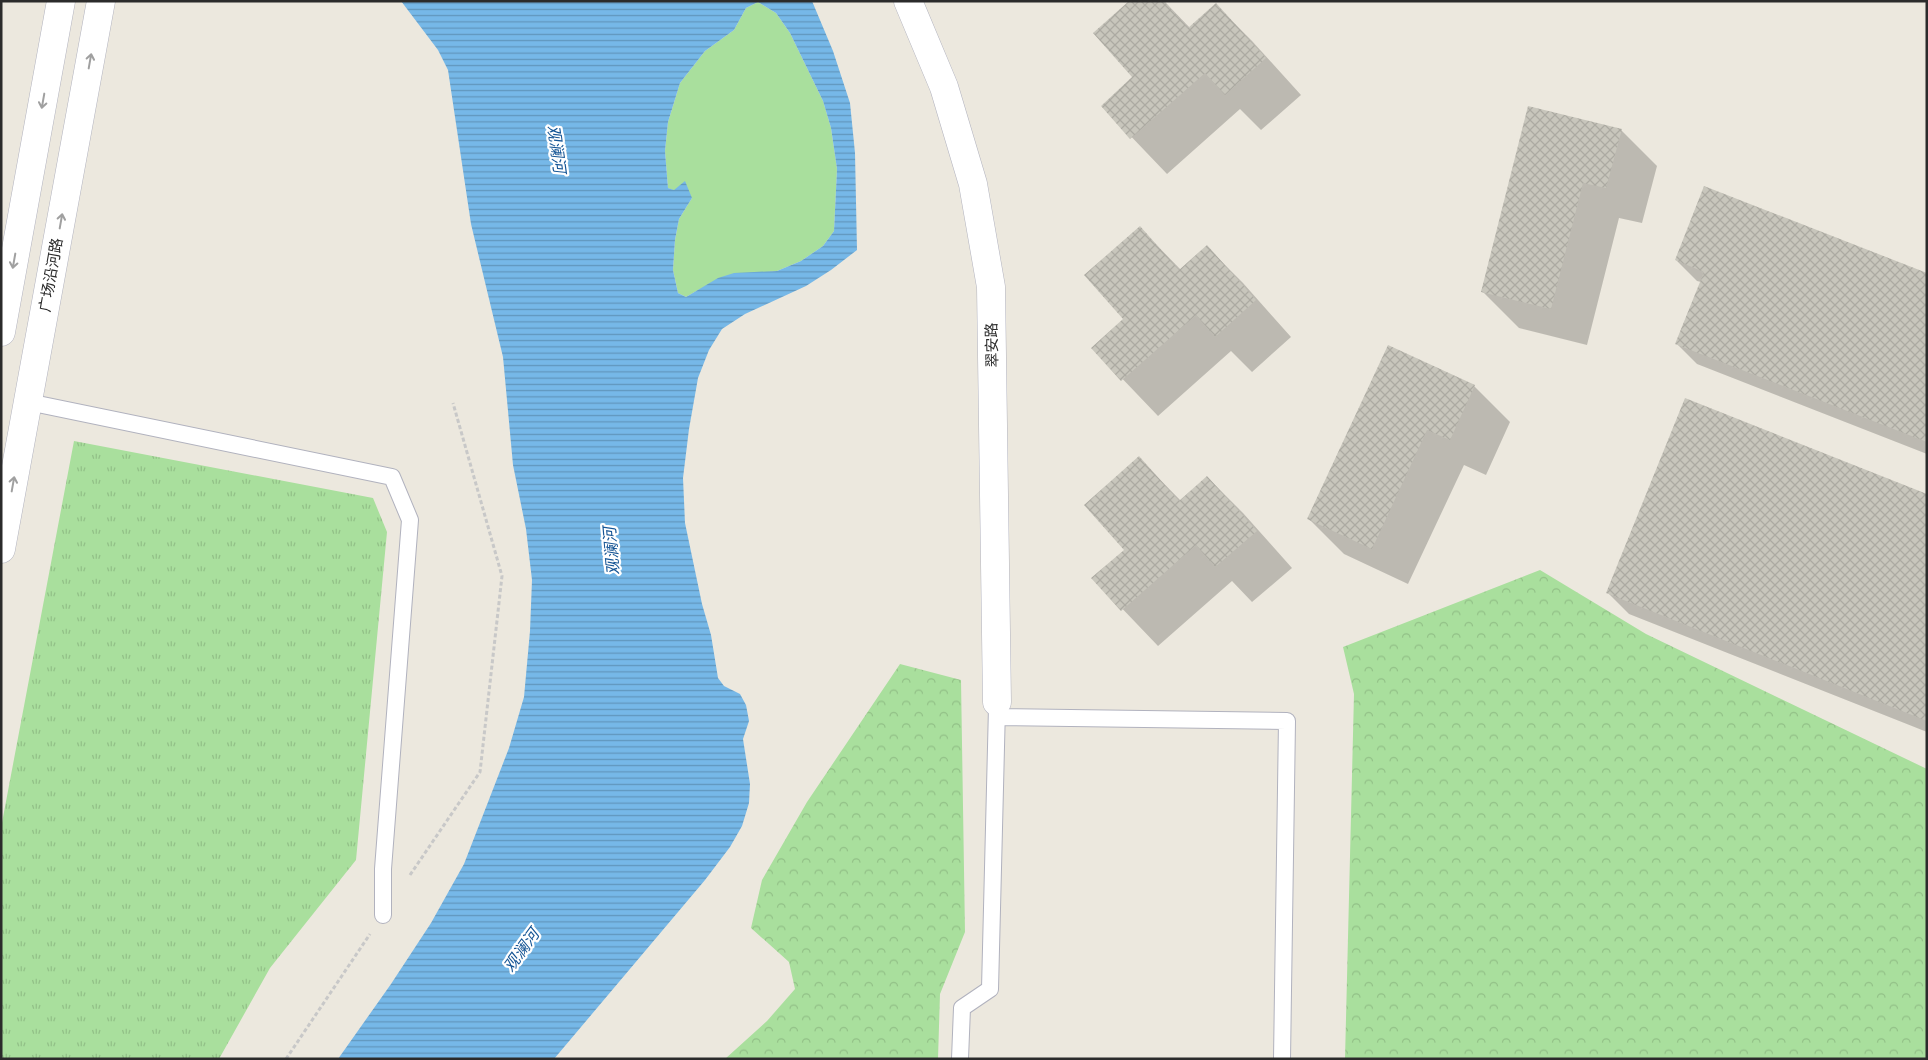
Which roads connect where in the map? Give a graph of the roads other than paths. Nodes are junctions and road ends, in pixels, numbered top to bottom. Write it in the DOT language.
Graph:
graph roads {
  1 [pos="62,1"];
  2 [pos="101,1"];
  3 [pos="908,1"];
  4 [pos="1,332"];
  5 [pos="28,402"];
  6 [pos="1,549"];
  7 [pos="997,709"];
  8 [pos="383,915"];
  9 [pos="960,1059"];
  10 [pos="1282,1059"];
  1 -- 4 [label="street, one-way"];
  5 -- 2 [label="street, 广场沿河路, one-way"];
  3 -- 7 [label="street, 翠安路"];
  6 -- 5 [label="street, 广场沿河路, one-way"];
  5 -- 8 [label="lane"];
  7 -- 9 [label="lane"];
  7 -- 10 [label="lane"];
}
